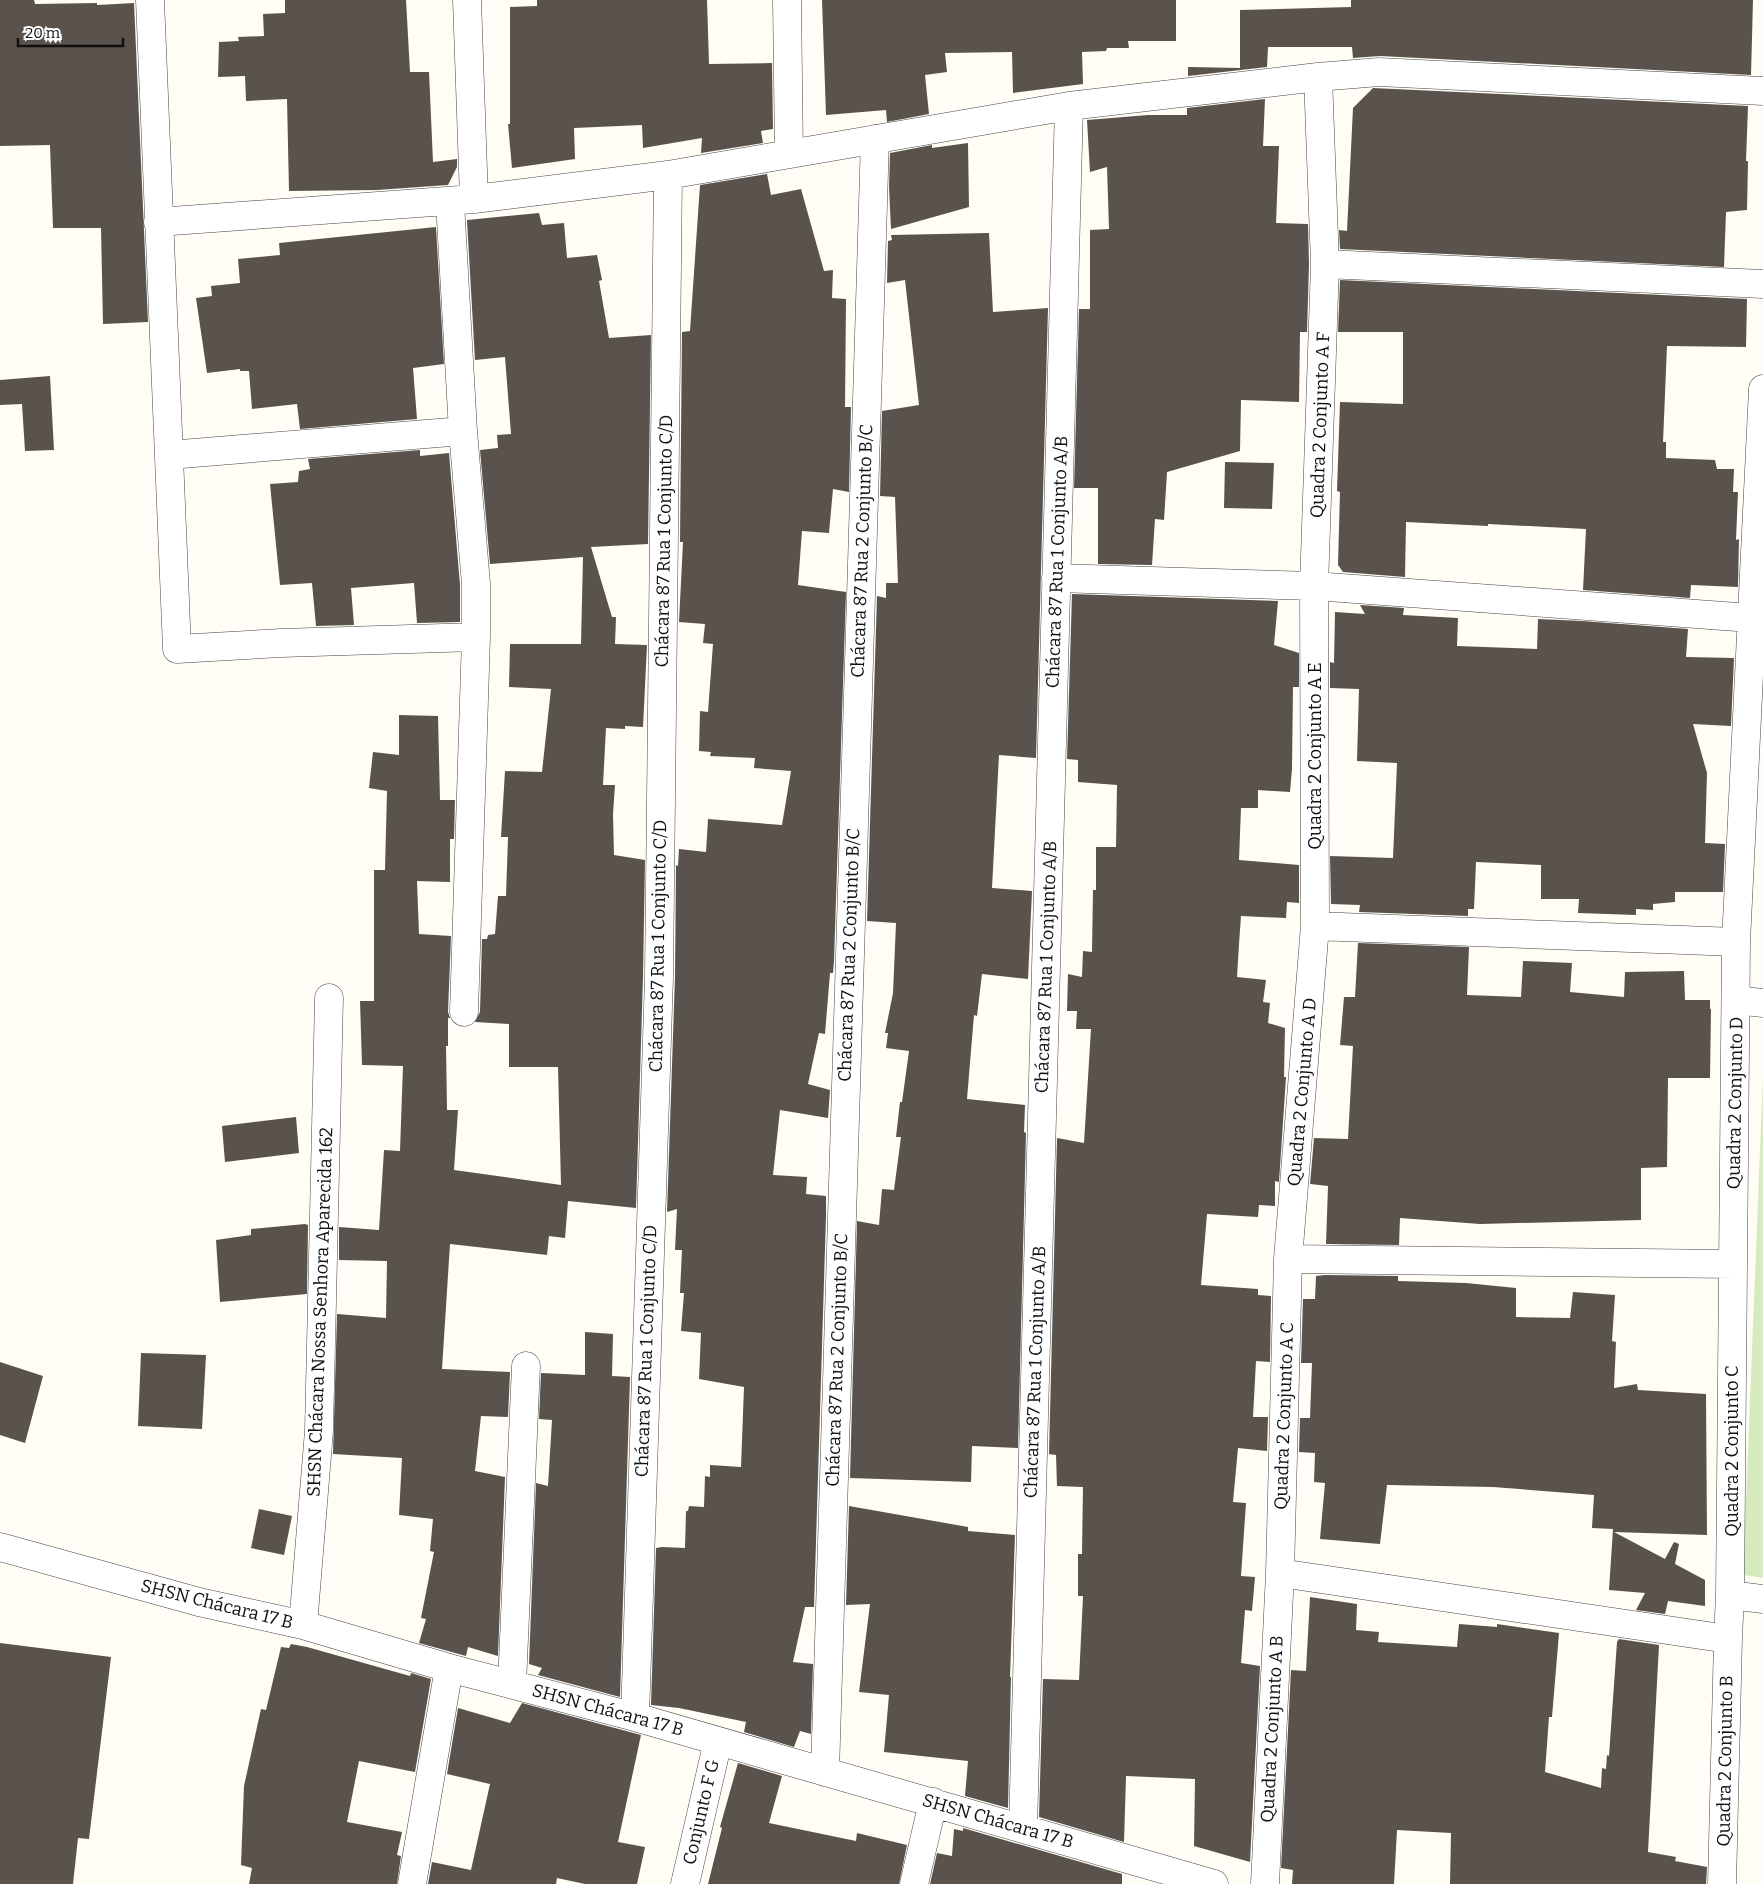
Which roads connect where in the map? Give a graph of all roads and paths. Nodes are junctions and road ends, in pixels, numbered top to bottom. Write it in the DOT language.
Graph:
graph roads {
  1 [pos="150,0"];
  2 [pos="467,0"];
  3 [pos="787,0"];
  4 [pos="1318,77"];
  5 [pos="1763,90"];
  6 [pos="1069,106"];
  7 [pos="874,139"];
  8 [pos="789,154"];
  9 [pos="668,175"];
  10 [pos="462,201"];
  11 [pos="158,222"];
  12 [pos="1325,264"];
  13 [pos="1763,284"];
  14 [pos="1763,389"];
  15 [pos="462,431"];
  16 [pos="169,455"];
  17 [pos="1056,578"];
  18 [pos="1314,586"];
  19 [pos="1751,618"];
  20 [pos="476,637"];
  21 [pos="1757,645"];
  22 [pos="1315,926"];
  23 [pos="1736,942"];
  24 [pos="329,998"];
  25 [pos="1736,1000"];
  26 [pos="1763,1003"];
  27 [pos="464,1012"];
  28 [pos="1288,1258"];
  29 [pos="1733,1264"];
  30 [pos="526,1366"];
  31 [pos="0,1547"];
  32 [pos="1280,1573"];
  33 [pos="1730,1595"];
  34 [pos="1763,1599"];
  35 [pos="304,1625"];
  36 [pos="1728,1639"];
  37 [pos="449,1668"];
  38 [pos="512,1684"];
  39 [pos="635,1716"];
  40 [pos="718,1741"];
  41 [pos="824,1772"];
  42 [pos="933,1802"];
  43 [pos="1023,1829"];
  44 [pos="1139,1874"];
  45 [pos="412,1884"];
  46 [pos="685,1884"];
  47 [pos="914,1884"];
  48 [pos="1214,1884"];
  49 [pos="1264,1884"];
  50 [pos="1722,1884"];
  1 -- 11 [label="street"];
  2 -- 10 [label="street"];
  3 -- 8 [label="street"];
  4 -- 5 [label="street"];
  4 -- 6 [label="street"];
  4 -- 12 [label="street, Quadra 2 Conjunto A F"];
  6 -- 7 [label="street"];
  6 -- 17 [label="street, Chácara 87 Rua 1 Conjunto A/B"];
  7 -- 8 [label="street"];
  7 -- 41 [label="street, Chácara 87 Rua 2 Conjunto B/C"];
  8 -- 9 [label="street"];
  9 -- 10 [label="street"];
  9 -- 39 [label="street, Chácara 87 Rua 1 Conjunto C/D"];
  10 -- 11 [label="street"];
  10 -- 15 [label="street"];
  11 -- 16 [label="street"];
  12 -- 13 [label="street"];
  12 -- 18 [label="street, Quadra 2 Conjunto A F"];
  14 -- 19 [label="street, Quadra 2 Conjunto D"];
  15 -- 16 [label="street"];
  15 -- 20 [label="street"];
  16 -- 20 [label="street"];
  17 -- 18 [label="street"];
  17 -- 43 [label="street, Chácara 87 Rua 1 Conjunto A/B"];
  18 -- 19 [label="street"];
  18 -- 22 [label="street, Quadra 2 Conjunto A E"];
  19 -- 21 [label="street, Quadra 2 Conjunto D"];
  20 -- 27 [label="street"];
  21 -- 23 [label="street, Quadra 2 Conjunto D"];
  22 -- 23 [label="street"];
  22 -- 28 [label="street, Quadra 2 Conjunto A D"];
  23 -- 25 [label="street, Quadra 2 Conjunto D"];
  24 -- 35 [label="street, SHSN Chácara Nossa Senhora Aparecida 162"];
  25 -- 26 [label="street"];
  25 -- 29 [label="street, Quadra 2 Conjunto D"];
  28 -- 29 [label="street"];
  28 -- 32 [label="street, Quadra 2 Conjunto A C"];
  29 -- 33 [label="street, Quadra 2 Conjunto C"];
  30 -- 38 [label="street"];
  31 -- 35 [label="street, SHSN Chácara 17 B"];
  32 -- 36 [label="street"];
  32 -- 49 [label="street, Quadra 2 Conjunto A B"];
  33 -- 34 [label="street"];
  33 -- 36 [label="street, Quadra 2 Conjunto C"];
  35 -- 37 [label="street, SHSN Chácara 17 B"];
  36 -- 50 [label="street, Quadra 2 Conjunto B"];
  37 -- 38 [label="street, SHSN Chácara 17 B"];
  37 -- 45 [label="street"];
  38 -- 39 [label="street, SHSN Chácara 17 B"];
  39 -- 40 [label="street, SHSN Chácara 17 B"];
  40 -- 41 [label="street, SHSN Chácara 17 B"];
  40 -- 46 [label="street, Conjunto F G"];
  41 -- 42 [label="street, SHSN Chácara 17 B"];
  42 -- 43 [label="street, SHSN Chácara 17 B"];
  42 -- 47 [label="street"];
  43 -- 44 [label="street, SHSN Chácara 17 B"];
  44 -- 48 [label="street, SHSN Chácara 17 B"];
}
